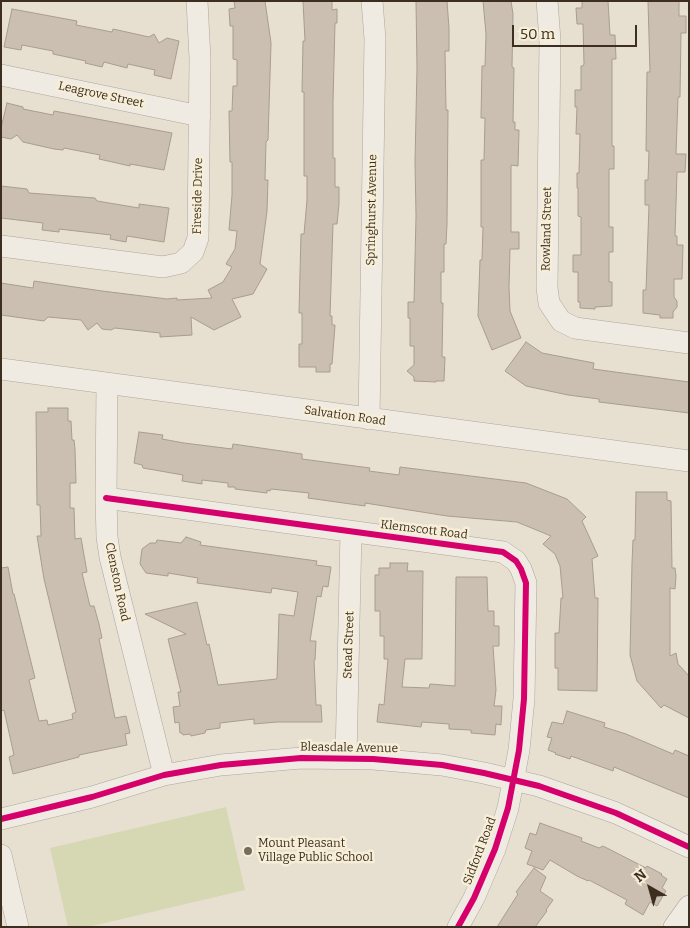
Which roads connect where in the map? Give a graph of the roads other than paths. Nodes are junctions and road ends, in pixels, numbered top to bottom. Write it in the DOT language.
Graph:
graph roads {
  1 [pos="197,1"];
  2 [pos="372,1"];
  3 [pos="548,1"];
  4 [pos="1,75"];
  5 [pos="200,116"];
  6 [pos="1,246"];
  7 [pos="689,343"];
  8 [pos="1,369"];
  9 [pos="107,384"];
  10 [pos="369,419"];
  11 [pos="689,461"];
  12 [pos="106,498"];
  13 [pos="351,532"];
  14 [pos="346,758"];
  15 [pos="164,776"];
  16 [pos="513,780"];
  17 [pos="1,818"];
  18 [pos="689,847"];
  19 [pos="1,855"];
  20 [pos="689,906"];
  21 [pos="18,927"];
  22 [pos="458,927"];
  23 [pos="674,927"];
  1 -- 5 [label="street, Fireside Drive"];
  2 -- 10 [label="street, Springhurst Avenue"];
  3 -- 7 [label="street, Rowland Street"];
  4 -- 5 [label="street, Leagrove Street"];
  5 -- 6 [label="street, Fireside Drive"];
  8 -- 9 [label="street, Salvation Road"];
  9 -- 10 [label="street, Salvation Road"];
  9 -- 12 [label="street, Clenston Road"];
  10 -- 11 [label="street, Salvation Road"];
  12 -- 13 [label="street, Klemscott Road"];
  12 -- 15 [label="street, Clenston Road"];
  13 -- 14 [label="street, Stead Street"];
  13 -- 16 [label="street, Klemscott Road"];
  14 -- 15 [label="street, Bleasdale Avenue"];
  14 -- 16 [label="street, Bleasdale Avenue"];
  15 -- 17 [label="street, Bleasdale Avenue"];
  16 -- 18 [label="street, Bleasdale Avenue"];
  16 -- 22 [label="street, Sidford Road"];
  19 -- 21 [label="street"];
  20 -- 23 [label="street"];
}
